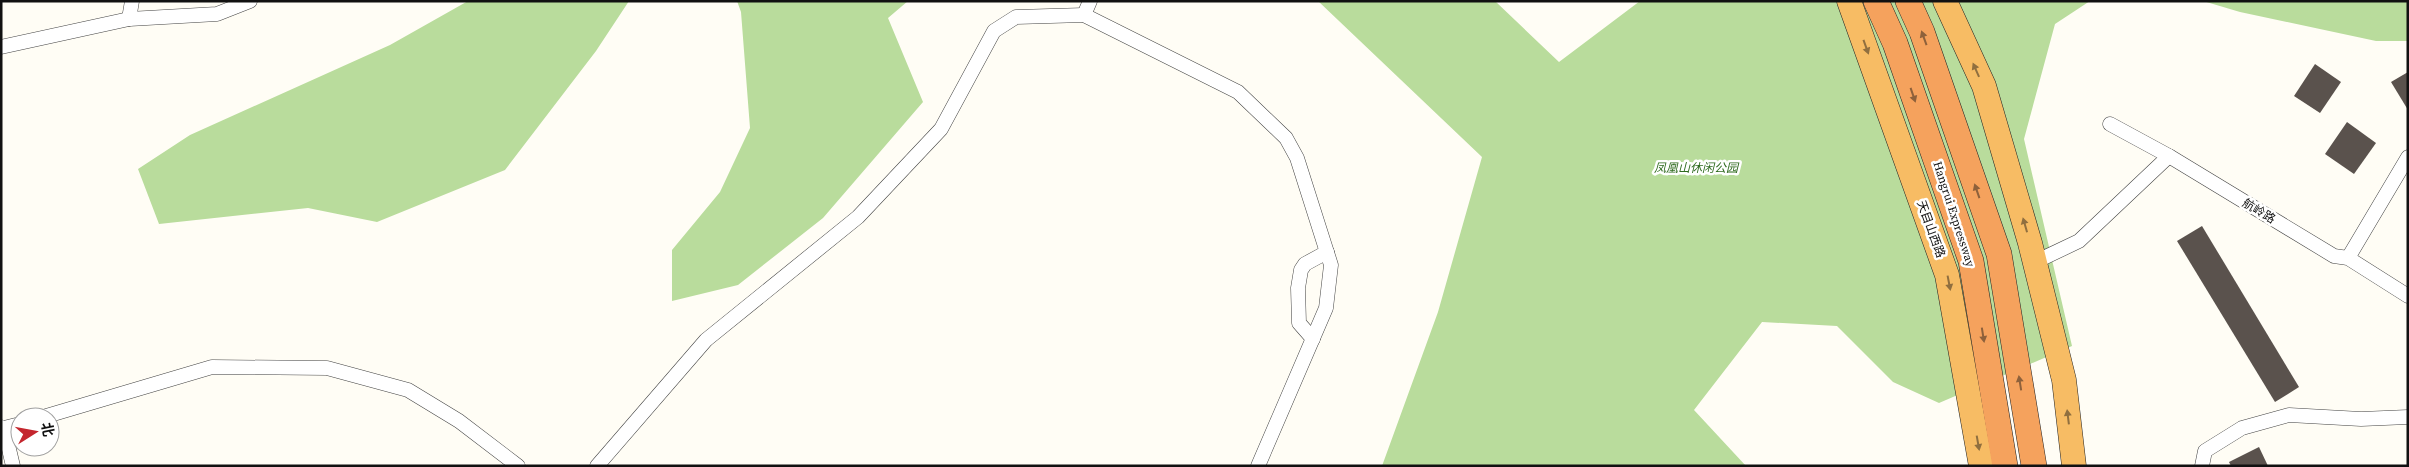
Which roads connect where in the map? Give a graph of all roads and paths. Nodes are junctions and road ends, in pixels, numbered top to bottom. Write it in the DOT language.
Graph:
graph roads {
  1 [pos="132,1"];
  2 [pos="250,1"];
  3 [pos="1090,1"];
  4 [pos="1849,1"];
  5 [pos="1876,1"];
  6 [pos="1908,1"];
  7 [pos="1945,1"];
  8 [pos="1084,15"];
  9 [pos="129,19"];
  10 [pos="1,47"];
  11 [pos="2110,124"];
  12 [pos="2169,156"];
  13 [pos="2408,157"];
  14 [pos="1328,252"];
  15 [pos="2348,258"];
  16 [pos="2035,262"];
  17 [pos="2408,296"];
  18 [pos="1313,339"];
  19 [pos="60,412"];
  20 [pos="2408,417"];
  21 [pos="3,428"];
  22 [pos="13,466"];
  23 [pos="518,466"];
  24 [pos="597,466"];
  25 [pos="1258,466"];
  26 [pos="1981,466"];
  27 [pos="2005,466"];
  28 [pos="2034,466"];
  29 [pos="2074,466"];
  30 [pos="2202,466"];
  1 -- 9 [label="street"];
  2 -- 9 [label="street"];
  3 -- 8 [label="street"];
  4 -- 26 [label="highway, 天目山西路, one-way"];
  5 -- 27 [label="highway, Hangrui Expressway, one-way"];
  28 -- 6 [label="highway, one-way"];
  16 -- 7 [label="highway, one-way"];
  8 -- 14 [label="street"];
  8 -- 24 [label="street"];
  9 -- 10 [label="street"];
  11 -- 12 [label="street, 航岭路"];
  12 -- 15 [label="street, 航岭路"];
  12 -- 16 [label="street"];
  13 -- 15 [label="street"];
  14 -- 18 [label="street"];
  14 -- 18 [label="street"];
  15 -- 17 [label="street, 航岭路"];
  29 -- 16 [label="highway, one-way"];
  18 -- 25 [label="street"];
  19 -- 23 [label="street"];
  20 -- 30 [label="street"];
  21 -- 22 [label="street"];
}
